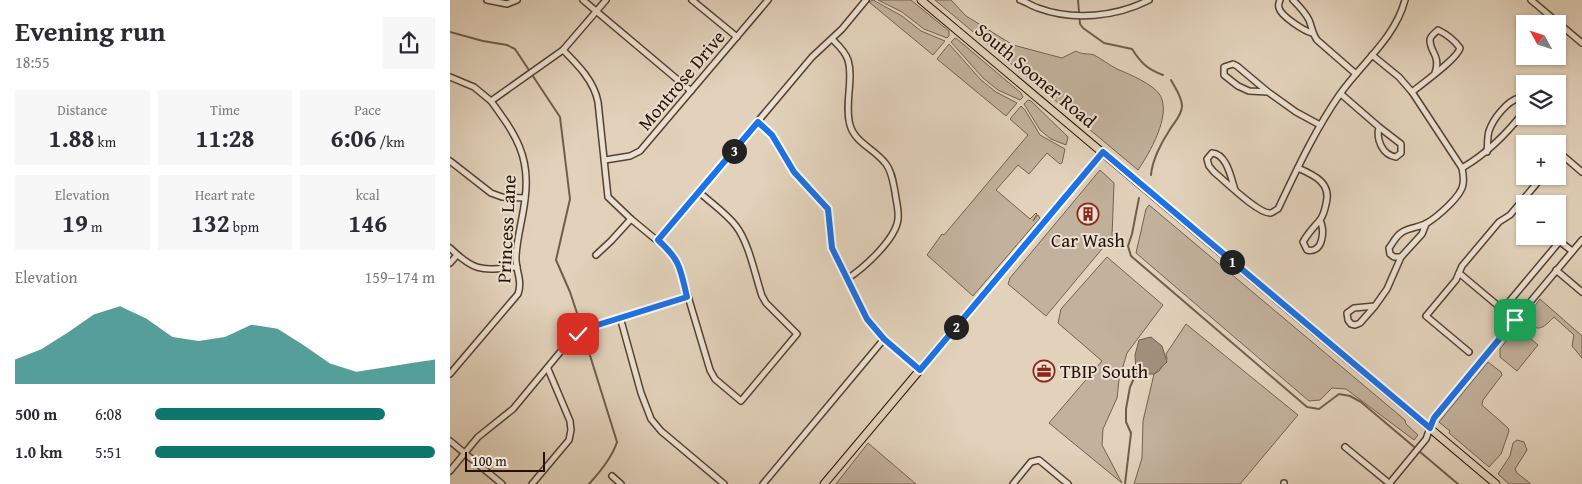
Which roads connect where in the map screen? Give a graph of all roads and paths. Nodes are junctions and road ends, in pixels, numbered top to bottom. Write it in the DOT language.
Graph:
graph roads {
  1 [pos="487,0"];
  2 [pos="517,0"];
  3 [pos="583,0"];
  4 [pos="606,0"];
  5 [pos="692,0"];
  6 [pos="768,0"];
  7 [pos="866,0"];
  8 [pos="921,0"];
  9 [pos="1020,0"];
  10 [pos="1149,0"];
  11 [pos="1280,0"];
  12 [pos="1293,0"];
  13 [pos="1405,0"];
  14 [pos="1531,0"];
  15 [pos="596,12"];
  16 [pos="1312,33"];
  17 [pos="736,37"];
  18 [pos="832,39"];
  19 [pos="1582,43"];
  20 [pos="563,50"];
  21 [pos="1372,55"];
  22 [pos="1435,73"];
  23 [pos="1356,74"];
  24 [pos="450,78"];
  25 [pos="691,91"];
  26 [pos="1268,92"];
  27 [pos="1412,92"];
  28 [pos="1341,94"];
  29 [pos="1516,99"];
  30 [pos="491,100"];
  31 [pos="1516,120"];
  32 [pos="758,122"];
  33 [pos="1320,124"];
  34 [pos="1379,127"];
  35 [pos="1103,152"];
  36 [pos="1487,152"];
  37 [pos="1566,158"];
  38 [pos="604,160"];
  39 [pos="450,161"];
  40 [pos="1298,168"];
  41 [pos="1462,168"];
  42 [pos="1582,172"];
  43 [pos="1535,185"];
  44 [pos="1235,190"];
  45 [pos="699,192"];
  46 [pos="1527,195"];
  47 [pos="526,198"];
  48 [pos="1516,208"];
  49 [pos="631,219"];
  50 [pos="1320,220"];
  51 [pos="1426,224"];
  52 [pos="658,240"];
  53 [pos="1582,240"];
  54 [pos="1557,245"];
  55 [pos="1564,245"];
  56 [pos="450,248"];
  57 [pos="1572,252"];
  58 [pos="457,255"];
  59 [pos="596,255"];
  60 [pos="1401,257"];
  61 [pos="450,264"];
  62 [pos="517,267"];
  63 [pos="1556,270"];
  64 [pos="1459,273"];
  65 [pos="847,279"];
  66 [pos="1582,292"];
  67 [pos="687,297"];
  68 [pos="1375,306"];
  69 [pos="1503,309"];
  70 [pos="620,317"];
  71 [pos="1515,320"];
  72 [pos="884,339"];
  73 [pos="1469,352"];
  74 [pos="548,369"];
  75 [pos="920,370"];
  76 [pos="450,374"];
  77 [pos="1430,428"];
  78 [pos="450,441"];
  79 [pos="1346,447"];
  80 [pos="464,454"];
  81 [pos="450,471"];
  82 [pos="612,476"];
  83 [pos="502,484"];
  84 [pos="532,484"];
  85 [pos="622,484"];
  86 [pos="724,484"];
  87 [pos="763,484"];
  88 [pos="824,484"];
  89 [pos="1013,484"];
  90 [pos="1068,484"];
  91 [pos="1389,484"];
  92 [pos="1496,484"];
  1 -- 2 [label="street"];
  3 -- 15 [label="street"];
  4 -- 15 [label="street"];
  5 -- 17 [label="street"];
  6 -- 17 [label="street, Montrose Drive"];
  7 -- 18 [label="street"];
  8 -- 35 [label="main road, South Sooner Road"];
  9 -- 10 [label="street"];
  11 -- 16 [label="street"];
  12 -- 16 [label="street"];
  13 -- 21 [label="street"];
  14 -- 19 [label="street"];
  15 -- 20 [label="street"];
  15 -- 25 [label="street"];
  16 -- 23 [label="street"];
  17 -- 25 [label="street, Montrose Drive"];
  18 -- 32 [label="street"];
  18 -- 65 [label="street"];
  20 -- 30 [label="street"];
  20 -- 38 [label="street"];
  21 -- 23 [label="street"];
  21 -- 27 [label="street"];
  22 -- 22 [label="street"];
  22 -- 27 [label="street"];
  23 -- 28 [label="street"];
  24 -- 30 [label="street"];
  25 -- 38 [label="street, Montrose Drive"];
  26 -- 26 [label="street"];
  26 -- 33 [label="street"];
  27 -- 41 [label="street"];
  28 -- 33 [label="street"];
  28 -- 34 [label="street"];
  29 -- 36 [label="street"];
  30 -- 47 [label="street, Princess Lane"];
  31 -- 36 [label="street"];
  32 -- 45 [label="street"];
  32 -- 65 [label="street"];
  33 -- 40 [label="street"];
  34 -- 34 [label="street"];
  35 -- 75 [label="main road"];
  35 -- 77 [label="main road, South Sooner Road"];
  36 -- 41 [label="street"];
  37 -- 42 [label="street"];
  38 -- 49 [label="street"];
  39 -- 47 [label="street"];
  40 -- 44 [label="street"];
  40 -- 50 [label="street"];
  41 -- 51 [label="street"];
  43 -- 46 [label="street"];
  44 -- 44 [label="street"];
  45 -- 52 [label="street"];
  45 -- 67 [label="street"];
  47 -- 62 [label="street, Princess Lane"];
  48 -- 64 [label="street"];
  49 -- 52 [label="street"];
  49 -- 59 [label="street"];
  50 -- 50 [label="street"];
  51 -- 60 [label="street"];
  51 -- 60 [label="street"];
  52 -- 67 [label="street"];
  53 -- 57 [label="street"];
  54 -- 69 [label="street"];
  55 -- 57 [label="street"];
  56 -- 58 [label="street"];
  57 -- 63 [label="street"];
  58 -- 61 [label="street"];
  58 -- 62 [label="street"];
  60 -- 68 [label="street"];
  62 -- 76 [label="street, Princess Lane"];
  63 -- 66 [label="street"];
  63 -- 71 [label="street"];
  64 -- 69 [label="street"];
  64 -- 73 [label="street"];
  65 -- 72 [label="street"];
  67 -- 70 [label="street"];
  68 -- 68 [label="street"];
  69 -- 71 [label="street"];
  70 -- 74 [label="street"];
  70 -- 86 [label="street"];
  71 -- 77 [label="street"];
  72 -- 75 [label="street"];
  72 -- 87 [label="street"];
  74 -- 80 [label="street"];
  74 -- 84 [label="street"];
  75 -- 88 [label="main road"];
  77 -- 91 [label="street"];
  77 -- 92 [label="main road, South Sooner Road"];
  78 -- 80 [label="street"];
  79 -- 91 [label="street"];
  80 -- 81 [label="street"];
  80 -- 83 [label="street"];
  82 -- 85 [label="street"];
  89 -- 90 [label="street"];
}
